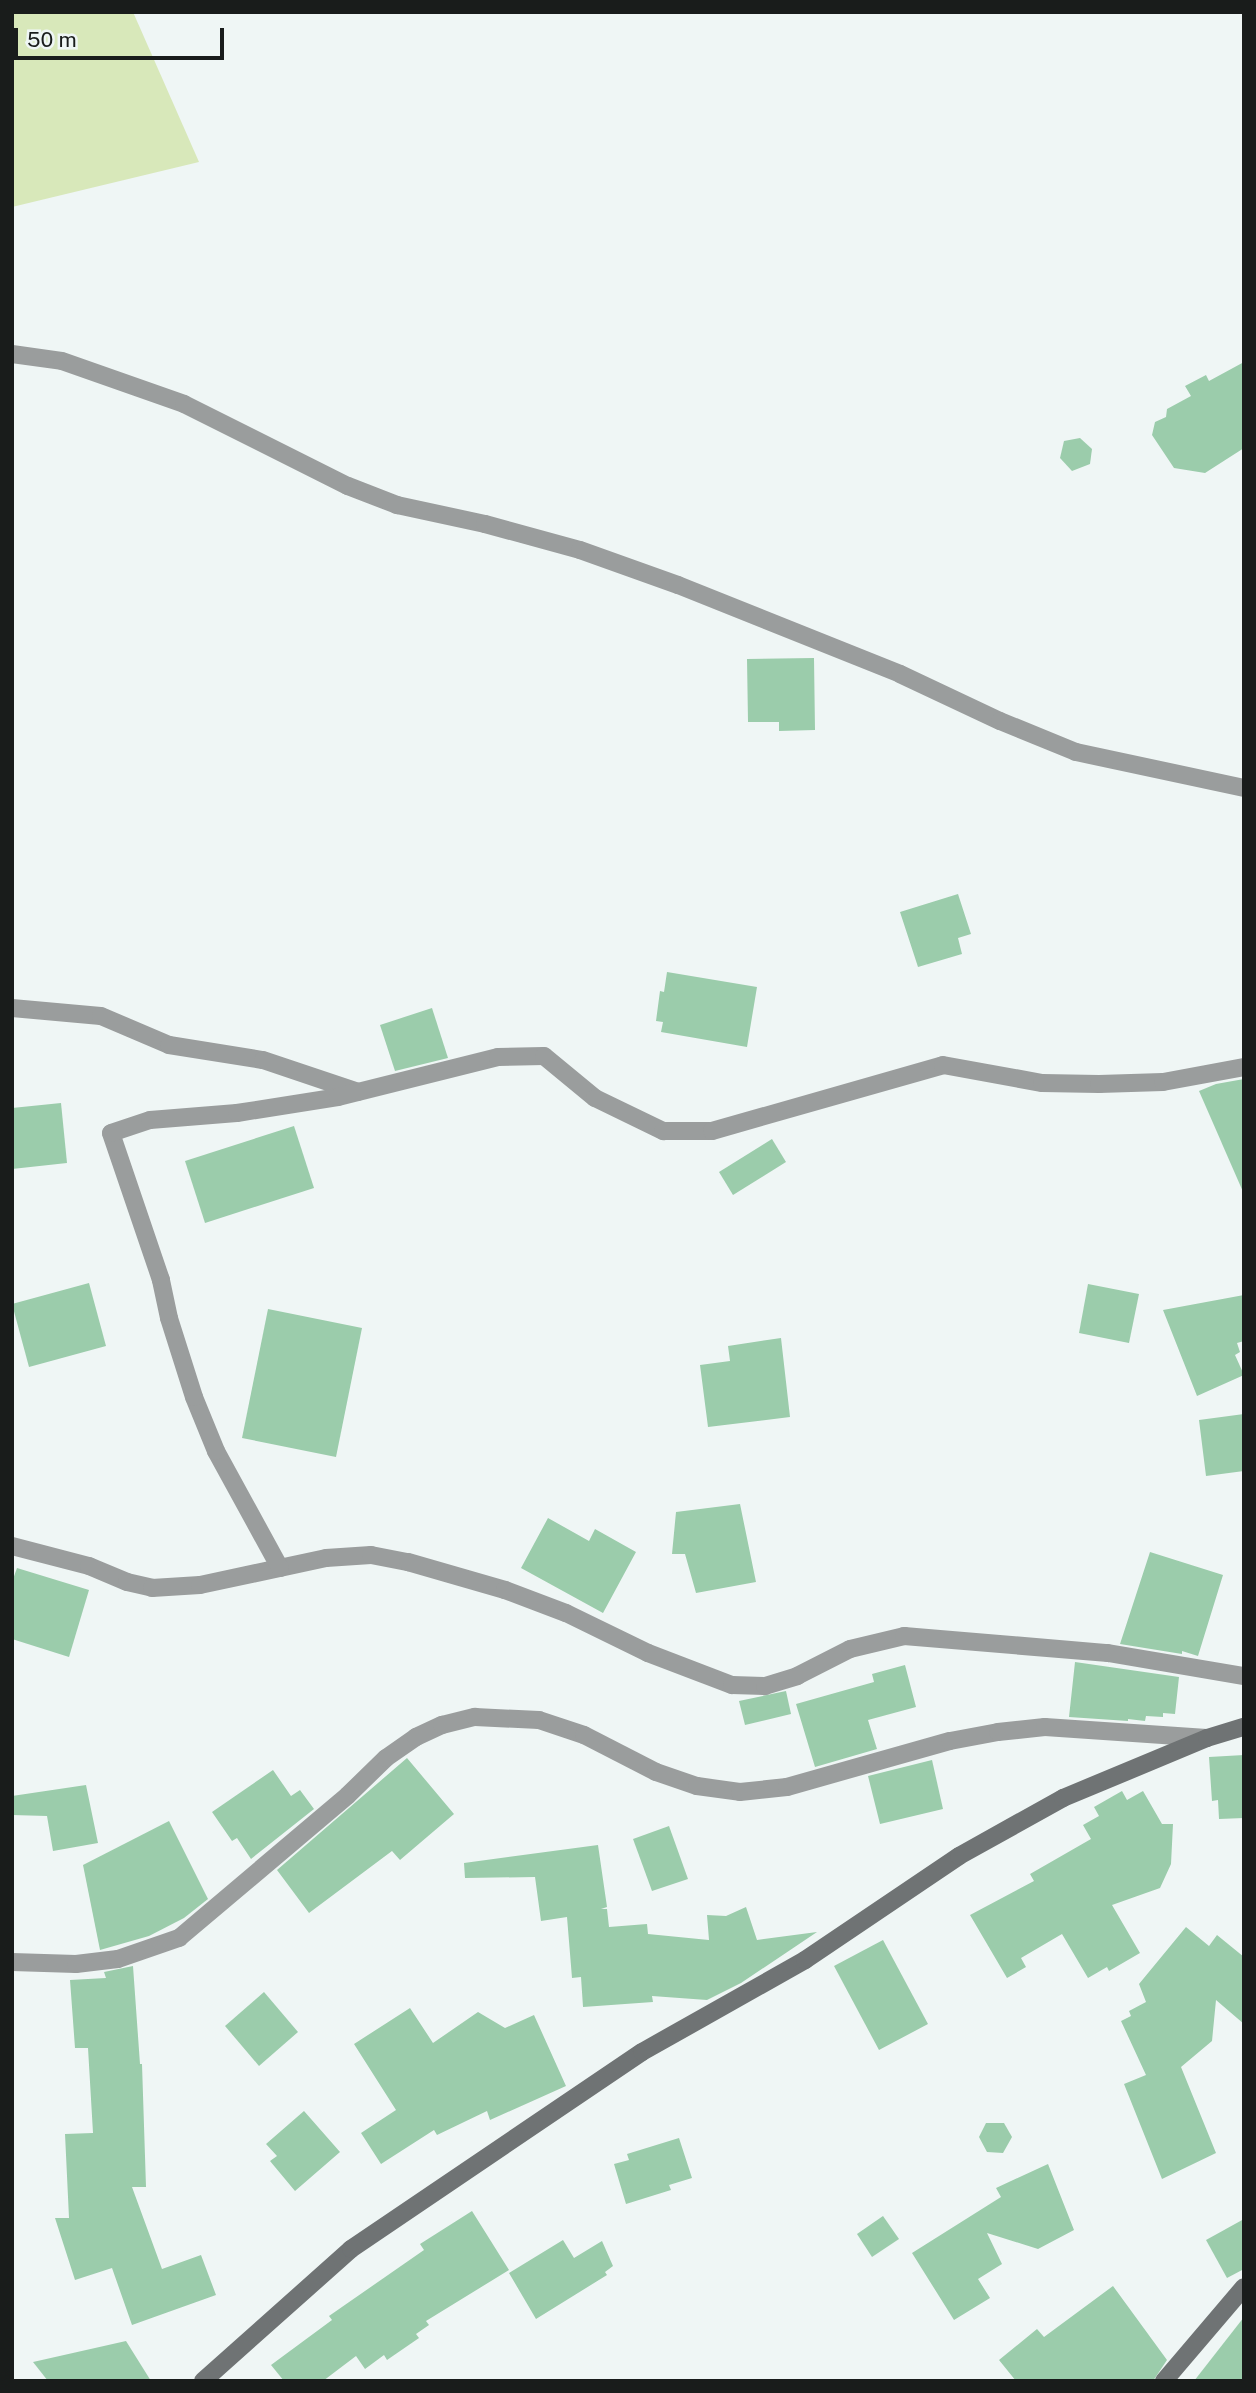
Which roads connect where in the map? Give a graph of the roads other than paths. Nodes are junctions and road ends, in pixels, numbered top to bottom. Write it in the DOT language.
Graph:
graph roads {
  1 [pos="12,354"];
  2 [pos="1244,788"];
  3 [pos="12,1008"];
  4 [pos="1244,1067"];
  5 [pos="358,1092"];
  6 [pos="12,1546"];
  7 [pos="280,1568"];
  8 [pos="1244,1676"];
  9 [pos="1244,1727"];
  10 [pos="1207,1738"];
  11 [pos="12,1962"];
  12 [pos="1244,2287"];
  13 [pos="203,2381"];
  14 [pos="1164,2381"];
  1 -- 2 [label="street"];
  3 -- 5 [label="street"];
  4 -- 5 [label="street"];
  5 -- 7 [label="street"];
  6 -- 7 [label="street"];
  7 -- 8 [label="street"];
  9 -- 10 [label="main road"];
  10 -- 11 [label="street"];
  10 -- 13 [label="main road"];
  12 -- 14 [label="main road"];
}
